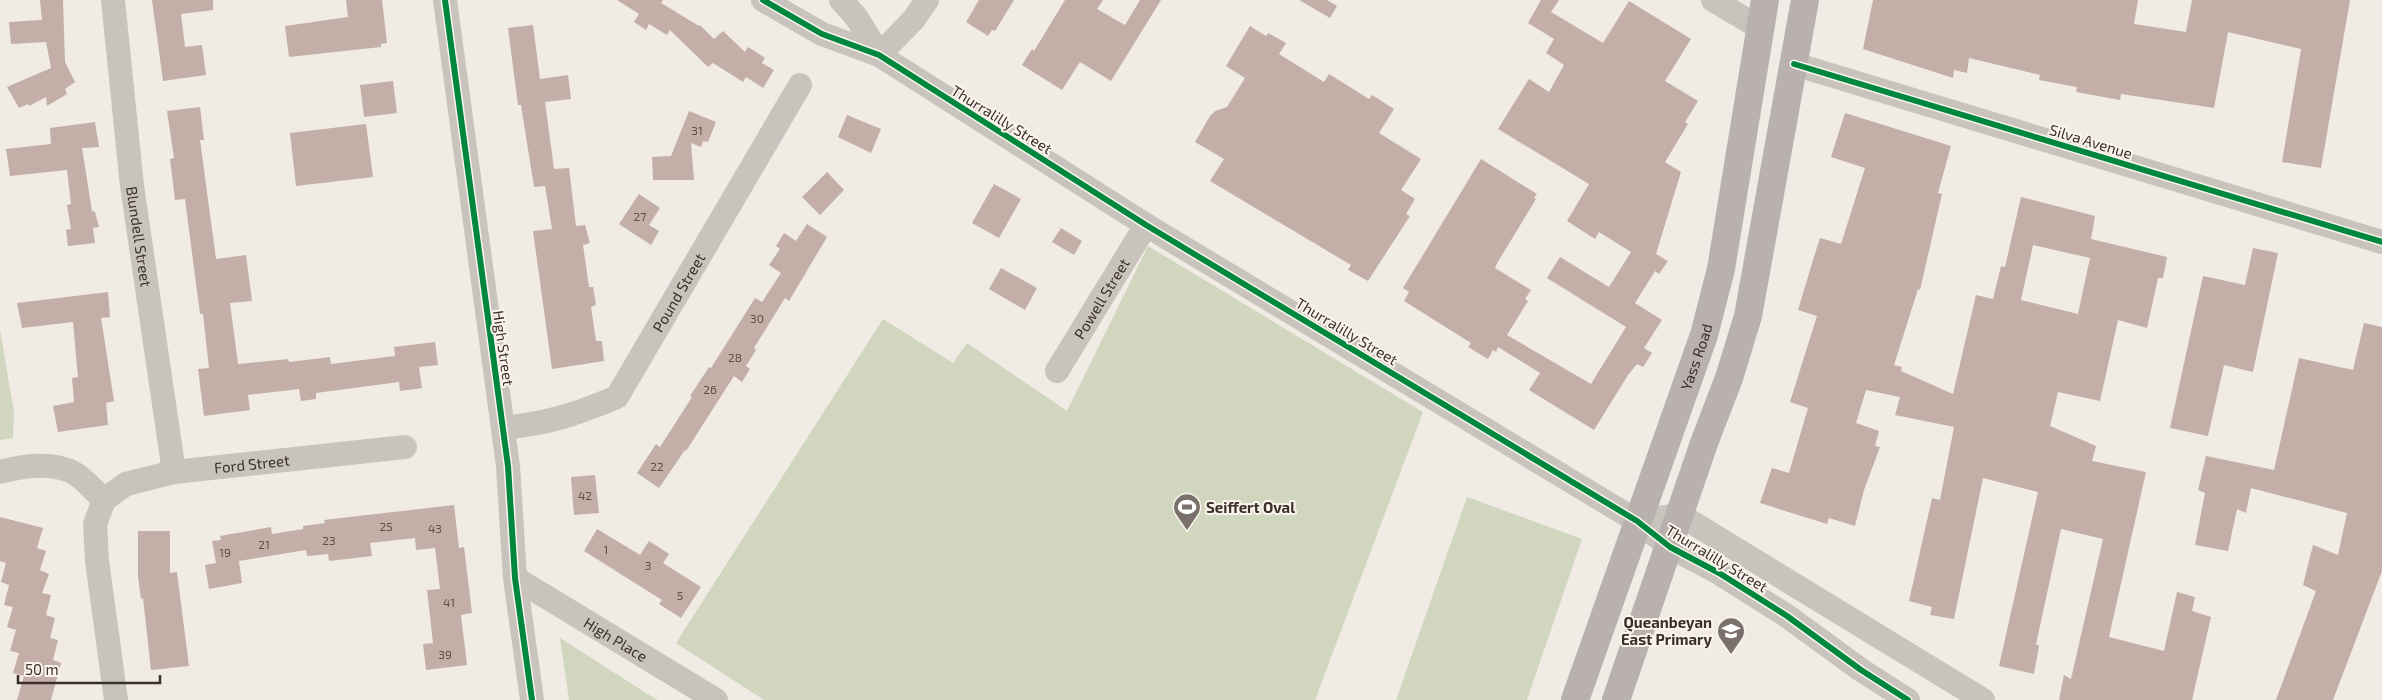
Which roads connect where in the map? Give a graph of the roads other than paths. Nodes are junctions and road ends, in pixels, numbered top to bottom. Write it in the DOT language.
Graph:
graph roads {
  1 [pos="113,0"];
  2 [pos="445,0"];
  3 [pos="763,0"];
  4 [pos="841,0"];
  5 [pos="927,0"];
  6 [pos="1713,0"];
  7 [pos="1765,0"];
  8 [pos="1805,0"];
  9 [pos="1760,28"];
  10 [pos="879,55"];
  11 [pos="1794,64"];
  12 [pos="800,85"];
  13 [pos="1146,225"];
  14 [pos="2382,242"];
  15 [pos="1057,371"];
  16 [pos="503,428"];
  17 [pos="405,447"];
  18 [pos="0,472"];
  19 [pos="174,472"];
  20 [pos="104,500"];
  21 [pos="1680,515"];
  22 [pos="1637,521"];
  23 [pos="1670,547"];
  24 [pos="515,578"];
  25 [pos="116,700"];
  26 [pos="532,700"];
  27 [pos="716,700"];
  28 [pos="1575,700"];
  29 [pos="1616,700"];
  30 [pos="1908,700"];
  31 [pos="1983,700"];
  1 -- 19 [label="street, Blundell Street"];
  2 -- 16 [label="street, High Street"];
  3 -- 10 [label="street, Thurralilly Street"];
  4 -- 10 [label="street, Thurralilly Street"];
  5 -- 10 [label="street"];
  6 -- 9 [label="street"];
  7 -- 9 [label="main road, Yass Road"];
  8 -- 11 [label="main road"];
  9 -- 11 [label="main road"];
  9 -- 22 [label="main road, Yass Road"];
  10 -- 13 [label="street, Thurralilly Street"];
  11 -- 14 [label="street, Silva Avenue"];
  11 -- 21 [label="main road"];
  12 -- 16 [label="street, Pound Street"];
  13 -- 15 [label="street, Powell Street"];
  13 -- 22 [label="street, Thurralilly Street"];
  16 -- 24 [label="street, High Street"];
  17 -- 19 [label="street, Ford Street"];
  18 -- 20 [label="street"];
  19 -- 20 [label="street, Ford Street"];
  20 -- 25 [label="street"];
  21 -- 22 [label="street, Thurralilly Street"];
  21 -- 23 [label="main road"];
  21 -- 31 [label="street, Thurralilly Street"];
  22 -- 23 [label="street, Thurralilly Street"];
  22 -- 28 [label="main road, Yass Road"];
  23 -- 29 [label="main road"];
  23 -- 30 [label="street, Thurralilly Street"];
  24 -- 26 [label="street, High Street"];
  24 -- 27 [label="street, High Place"];
}
